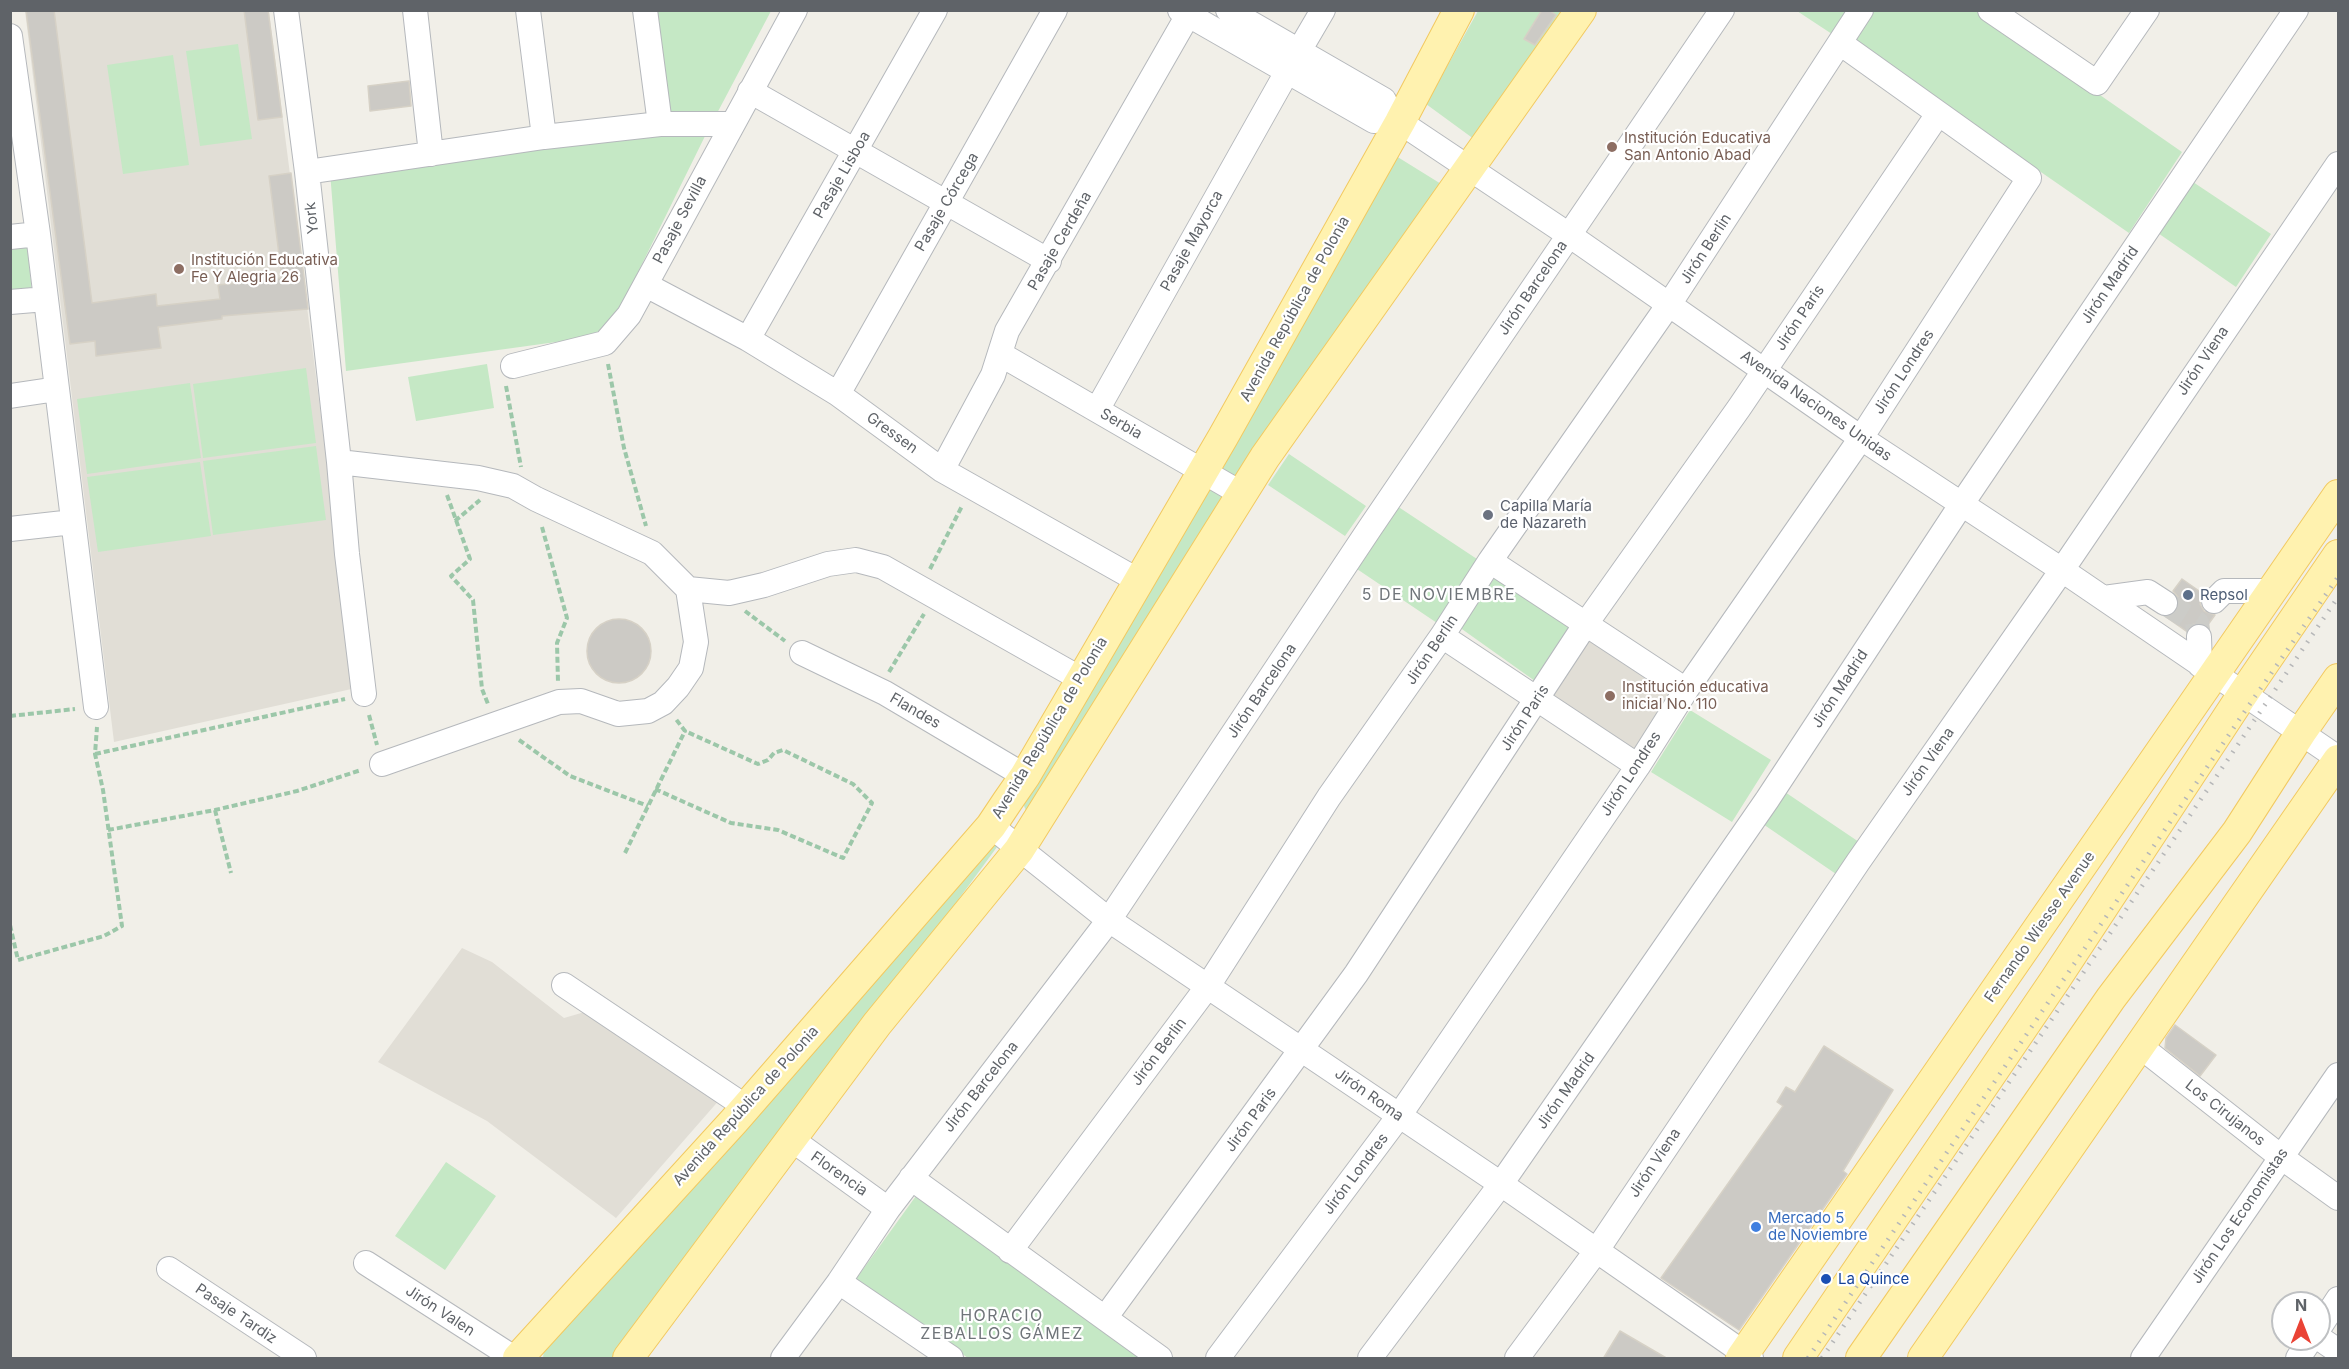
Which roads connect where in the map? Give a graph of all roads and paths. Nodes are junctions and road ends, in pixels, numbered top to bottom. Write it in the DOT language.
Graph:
graph roads {
  1 [pos="286,10"];
  2 [pos="415,10"];
  3 [pos="528,10"];
  4 [pos="645,10"];
  5 [pos="795,10"];
  6 [pos="935,10"];
  7 [pos="1056,10"];
  8 [pos="1228,10"];
  9 [pos="1323,10"];
  10 [pos="1459,10"];
  11 [pos="1581,10"];
  12 [pos="1722,10"];
  13 [pos="1861,10"];
  14 [pos="2147,10"];
  15 [pos="2296,10"];
  16 [pos="1184,13"];
  17 [pos="2002,14"];
  18 [pos="10,36"];
  19 [pos="1840,43"];
  20 [pos="1299,51"];
  21 [pos="1287,72"];
  22 [pos="750,90"];
  23 [pos="1938,114"];
  24 [pos="1395,119"];
  25 [pos="660,124"];
  26 [pos="732,124"];
  27 [pos="544,137"];
  28 [pos="856,150"];
  29 [pos="431,154"];
  30 [pos="2338,164"];
  31 [pos="1471,168"];
  32 [pos="307,172"];
  33 [pos="947,202"];
  34 [pos="38,234"];
  35 [pos="1569,236"];
  36 [pos="10,237"];
  37 [pos="1049,261"];
  38 [pos="646,285"];
  39 [pos="46,299"];
  40 [pos="10,303"];
  41 [pos="1669,304"];
  42 [pos="748,339"];
  43 [pos="604,344"];
  44 [pos="1000,354"];
  45 [pos="513,366"];
  46 [pos="1764,371"];
  47 [pos="57,389"];
  48 [pos="838,394"];
  49 [pos="10,396"];
  50 [pos="1096,410"];
  51 [pos="1861,438"];
  52 [pos="339,462"];
  53 [pos="522,465"];
  54 [pos="942,470"];
  55 [pos="1197,481"];
  56 [pos="972,488"];
  57 [pos="2338,495"];
  58 [pos="536,499"];
  59 [pos="1236,503"];
  60 [pos="1961,505"];
  61 [pos="455,521"];
  62 [pos="73,522"];
  63 [pos="10,529"];
  64 [pos="648,533"];
  65 [pos="2338,555"];
  66 [pos="1490,561"];
  67 [pos="2062,570"];
  68 [pos="1139,581"];
  69 [pos="688,589"];
  70 [pos="2272,591"];
  71 [pos="926,592"];
  72 [pos="729,593"];
  73 [pos="2104,598"];
  74 [pos="2214,601"];
  75 [pos="2165,603"];
  76 [pos="1585,625"];
  77 [pos="1442,636"];
  78 [pos="2199,637"];
  79 [pos="802,653"];
  80 [pos="2208,669"];
  81 [pos="1081,679"];
  82 [pos="2338,679"];
  83 [pos="878,690"];
  84 [pos="1686,690"];
  85 [pos="364,694"];
  86 [pos="2243,694"];
  87 [pos="1536,701"];
  88 [pos="559,702"];
  89 [pos="663,703"];
  90 [pos="96,707"];
  91 [pos="10,716"];
  92 [pos="495,724"];
  93 [pos="685,731"];
  94 [pos="2302,732"];
  95 [pos="95,754"];
  96 [pos="2338,759"];
  97 [pos="382,764"];
  98 [pos="1638,766"];
  99 [pos="1025,776"];
  100 [pos="656,789"];
  101 [pos="648,806"];
  102 [pos="215,810"];
  103 [pos="991,826"];
  104 [pos="108,830"];
  105 [pos="1019,850"];
  106 [pos="625,853"];
  107 [pos="231,873"];
  108 [pos="1109,920"];
  109 [pos="10,925"];
  110 [pos="564,985"];
  111 [pos="1208,986"];
  112 [pos="2141,1047"];
  113 [pos="1303,1049"];
  114 [pos="2338,1075"];
  115 [pos="746,1107"];
  116 [pos="1399,1116"];
  117 [pos="791,1139"];
  118 [pos="2281,1157"];
  119 [pos="911,1178"];
  120 [pos="1501,1184"];
  121 [pos="2338,1198"];
  122 [pos="888,1209"];
  123 [pos="1597,1250"];
  124 [pos="1010,1251"];
  125 [pos="366,1263"];
  126 [pos="169,1269"];
  127 [pos="839,1282"];
  128 [pos="1105,1318"];
  129 [pos="1745,1357"];
  130 [pos="304,1359"];
  131 [pos="516,1359"];
  132 [pos="628,1359"];
  133 [pos="783,1359"];
  134 [pos="951,1359"];
  135 [pos="1160,1359"];
  136 [pos="1218,1359"];
  137 [pos="1370,1359"];
  138 [pos="1517,1359"];
  139 [pos="1798,1359"];
  140 [pos="1861,1359"];
  141 [pos="1923,1359"];
  142 [pos="2143,1359"];
  1 -- 32 [label="street, York"];
  2 -- 29 [label="street"];
  3 -- 27 [label="street"];
  4 -- 25 [label="street"];
  5 -- 22 [label="street, Pasaje Sevilla"];
  6 -- 28 [label="street, Pasaje Lisboa"];
  7 -- 33 [label="street, Pasaje Córcega"];
  8 -- 20 [label="street, Avenida Naciones Unidas"];
  9 -- 20 [label="street"];
  10 -- 24 [label="main road, Avenida República de Polonia"];
  11 -- 31 [label="main road"];
  12 -- 35 [label="street, Jirón Barcelona"];
  13 -- 19 [label="street, Jirón Berlin"];
  14 -- 17 [label="street"];
  15 -- 60 [label="street, Jirón Madrid"];
  16 -- 21 [label="street, Avenida Naciones Unidas"];
  16 -- 37 [label="street, Pasaje Cerdeña"];
  18 -- 34 [label="street"];
  19 -- 23 [label="street"];
  19 -- 41 [label="street, Jirón Berlin"];
  20 -- 24 [label="street, Avenida Naciones Unidas"];
  21 -- 24 [label="street, Avenida Naciones Unidas"];
  21 -- 50 [label="street, Pasaje Mayorca"];
  22 -- 26 [label="street, Pasaje Sevilla"];
  22 -- 28 [label="street"];
  23 -- 46 [label="street, Jirón Paris"];
  23 -- 51 [label="street, Jirón Londres"];
  24 -- 31 [label="street, Avenida Naciones Unidas"];
  24 -- 55 [label="main road, Avenida República de Polonia"];
  25 -- 26 [label="street"];
  25 -- 27 [label="street"];
  26 -- 38 [label="street, Pasaje Sevilla"];
  27 -- 29 [label="street"];
  28 -- 33 [label="street"];
  28 -- 42 [label="street, Pasaje Lisboa"];
  29 -- 32 [label="street"];
  30 -- 67 [label="street, Jirón Viena"];
  31 -- 35 [label="street, Avenida Naciones Unidas"];
  31 -- 59 [label="main road"];
  32 -- 52 [label="street, York"];
  33 -- 37 [label="street"];
  33 -- 48 [label="street, Pasaje Córcega"];
  34 -- 36 [label="street"];
  34 -- 39 [label="street"];
  35 -- 41 [label="street, Avenida Naciones Unidas"];
  35 -- 108 [label="street, Jirón Barcelona"];
  37 -- 44 [label="street, Pasaje Cerdeña"];
  38 -- 42 [label="street, Gressen"];
  38 -- 43 [label="street, Pasaje Sevilla"];
  39 -- 40 [label="street"];
  39 -- 47 [label="street"];
  41 -- 46 [label="street, Avenida Naciones Unidas"];
  41 -- 66 [label="street, Jirón Berlin"];
  42 -- 48 [label="street, Gressen"];
  43 -- 45 [label="street"];
  43 -- 64 [label="path"];
  44 -- 50 [label="street, Serbia"];
  44 -- 54 [label="street, Pasaje Cerdeña"];
  45 -- 53 [label="path"];
  46 -- 51 [label="street, Avenida Naciones Unidas"];
  46 -- 76 [label="street, Jirón Paris"];
  47 -- 49 [label="street"];
  47 -- 62 [label="street"];
  48 -- 54 [label="street, Gressen"];
  50 -- 55 [label="street, Serbia"];
  51 -- 60 [label="street, Avenida Naciones Unidas"];
  51 -- 84 [label="street, Jirón Londres"];
  52 -- 58 [label="street"];
  52 -- 85 [label="street, York"];
  54 -- 56 [label="street, Gressen"];
  55 -- 59 [label="main road"];
  55 -- 68 [label="main road, Avenida República de Polonia"];
  56 -- 68 [label="street, Gressen"];
  56 -- 71 [label="path"];
  57 -- 70 [label="main road, Fernando Wiesse Avenue"];
  58 -- 69 [label="street"];
  58 -- 88 [label="path"];
  59 -- 105 [label="main road"];
  60 -- 67 [label="street, Avenida Naciones Unidas"];
  60 -- 120 [label="street, Jirón Madrid"];
  61 -- 92 [label="path"];
  62 -- 63 [label="street"];
  62 -- 90 [label="street"];
  65 -- 86 [label="main road"];
  66 -- 76 [label="street"];
  66 -- 77 [label="street, Jirón Berlin"];
  67 -- 73 [label="street, Avenida Naciones Unidas"];
  67 -- 123 [label="street, Jirón Viena"];
  68 -- 81 [label="main road, Avenida República de Polonia"];
  69 -- 72 [label="street"];
  69 -- 89 [label="street"];
  70 -- 74 [label="street"];
  70 -- 80 [label="main road, Fernando Wiesse Avenue"];
  71 -- 72 [label="street"];
  71 -- 81 [label="street"];
  71 -- 83 [label="path"];
  72 -- 79 [label="path"];
  73 -- 75 [label="street"];
  73 -- 80 [label="street, Avenida Naciones Unidas"];
  76 -- 84 [label="street"];
  76 -- 87 [label="street, Jirón Paris"];
  77 -- 87 [label="street"];
  77 -- 111 [label="street, Jirón Berlin"];
  78 -- 80 [label="street"];
  79 -- 83 [label="street, Flandes"];
  80 -- 86 [label="street, Avenida Naciones Unidas"];
  80 -- 129 [label="main road, Fernando Wiesse Avenue"];
  81 -- 99 [label="main road, Avenida República de Polonia"];
  82 -- 94 [label="main road"];
  83 -- 99 [label="street, Flandes"];
  84 -- 98 [label="street, Jirón Londres"];
  85 -- 95 [label="path"];
  85 -- 97 [label="path"];
  86 -- 94 [label="street, Avenida Naciones Unidas"];
  86 -- 139 [label="main road"];
  87 -- 98 [label="street"];
  87 -- 113 [label="street, Jirón Paris"];
  88 -- 89 [label="street"];
  88 -- 92 [label="street"];
  89 -- 93 [label="path"];
  90 -- 91 [label="path"];
  90 -- 95 [label="path"];
  92 -- 97 [label="street"];
  92 -- 101 [label="path"];
  93 -- 100 [label="path"];
  93 -- 100 [label="path"];
  94 -- 96 [label="street, Avenida Naciones Unidas"];
  94 -- 140 [label="main road"];
  95 -- 104 [label="path"];
  96 -- 112 [label="main road"];
  97 -- 102 [label="path"];
  98 -- 116 [label="street, Jirón Londres"];
  99 -- 103 [label="main road, Avenida República de Polonia"];
  100 -- 101 [label="path"];
  101 -- 106 [label="path"];
  102 -- 104 [label="path"];
  102 -- 107 [label="path"];
  103 -- 105 [label="street, Jirón Roma"];
  103 -- 115 [label="main road, Avenida República de Polonia"];
  104 -- 109 [label="path"];
  105 -- 108 [label="street, Jirón Roma"];
  105 -- 117 [label="main road"];
  108 -- 111 [label="street, Jirón Roma"];
  108 -- 119 [label="street, Jirón Barcelona"];
  110 -- 115 [label="street"];
  111 -- 113 [label="street, Jirón Roma"];
  111 -- 124 [label="street, Jirón Berlin"];
  112 -- 118 [label="street, Los Cirujanos"];
  112 -- 141 [label="main road"];
  113 -- 116 [label="street, Jirón Roma"];
  113 -- 128 [label="street, Jirón Paris"];
  114 -- 118 [label="street, Jirón Los Economistas"];
  115 -- 131 [label="main road, Avenida República de Polonia"];
  116 -- 120 [label="street, Jirón Roma"];
  116 -- 136 [label="street, Jirón Londres"];
  117 -- 122 [label="street, Florencia"];
  117 -- 132 [label="main road"];
  118 -- 121 [label="street, Los Cirujanos"];
  118 -- 142 [label="street, Jirón Los Economistas"];
  119 -- 122 [label="street, Jirón Barcelona"];
  119 -- 124 [label="street"];
  120 -- 123 [label="street, Jirón Roma"];
  120 -- 137 [label="street, Jirón Madrid"];
  122 -- 127 [label="street, Jirón Barcelona"];
  123 -- 129 [label="street, Jirón Roma"];
  123 -- 138 [label="street, Jirón Viena"];
  124 -- 128 [label="street"];
  125 -- 131 [label="street, Jirón Valen"];
  126 -- 130 [label="street, Pasaje Tardiz"];
  127 -- 133 [label="street, Jirón Barcelona"];
  127 -- 134 [label="street"];
  128 -- 135 [label="street"];
}
